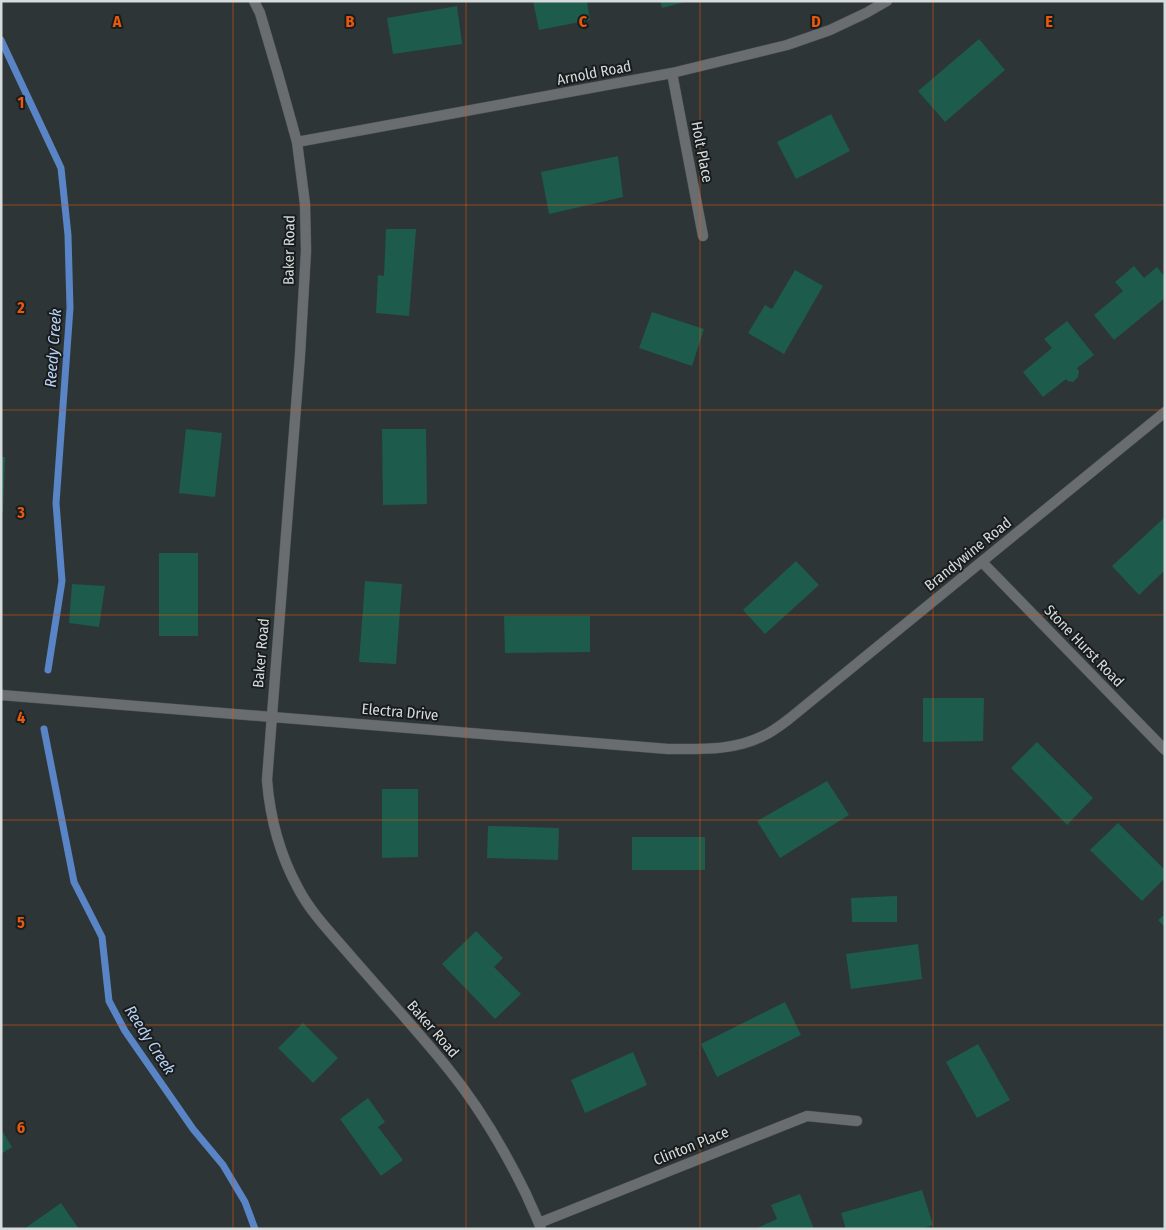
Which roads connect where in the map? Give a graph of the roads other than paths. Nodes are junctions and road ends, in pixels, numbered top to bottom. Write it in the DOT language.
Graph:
graph roads {
  1 [pos="254,1"];
  2 [pos="887,1"];
  3 [pos="672,74"];
  4 [pos="297,142"];
  5 [pos="703,236"];
  6 [pos="1165,412"];
  7 [pos="982,562"];
  8 [pos="1,695"];
  9 [pos="271,716"];
  10 [pos="789,719"];
  11 [pos="1165,750"];
  12 [pos="857,1121"];
  13 [pos="540,1226"];
  1 -- 4 [label="street, Baker Road"];
  2 -- 3 [label="street, Arnold Road"];
  3 -- 4 [label="street, Arnold Road"];
  3 -- 5 [label="street, Holt Place"];
  4 -- 9 [label="street, Baker Road"];
  6 -- 7 [label="street, Brandywine Road"];
  7 -- 10 [label="street, Brandywine Road"];
  7 -- 11 [label="street, Stone Hurst Road"];
  8 -- 9 [label="street, Electra Drive"];
  9 -- 10 [label="street, Electra Drive"];
  9 -- 13 [label="street, Baker Road"];
  12 -- 13 [label="street, Clinton Place"];
}
